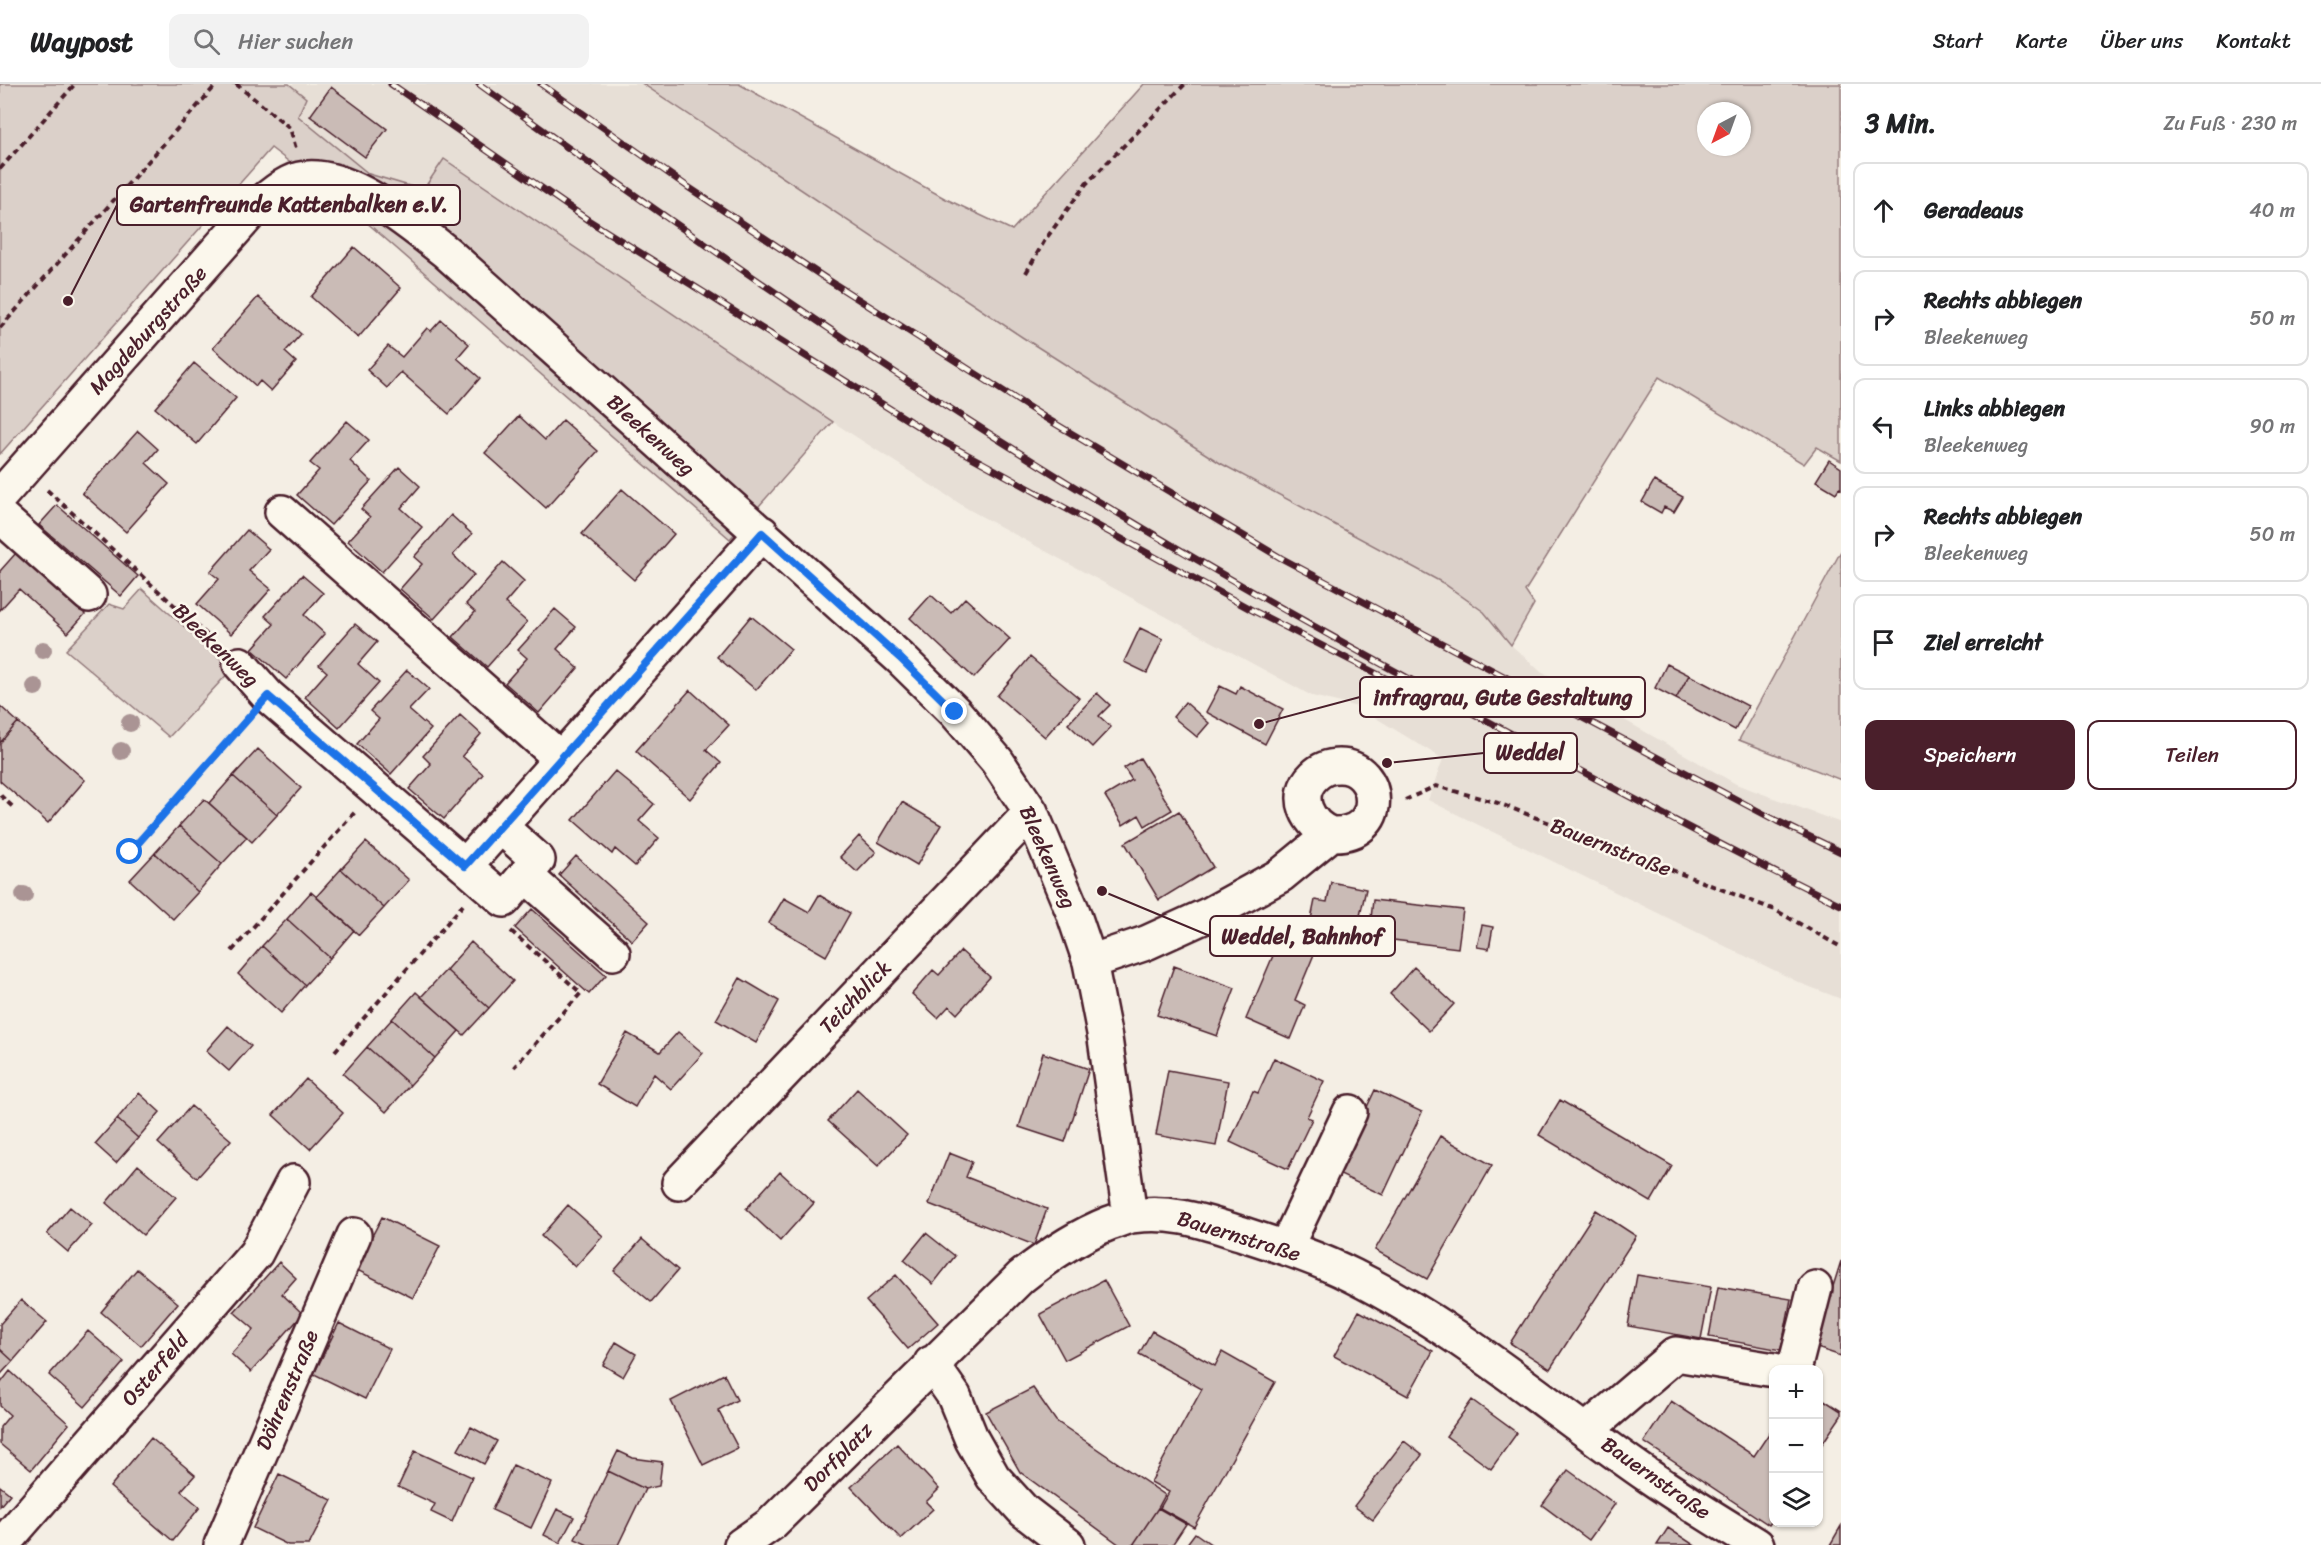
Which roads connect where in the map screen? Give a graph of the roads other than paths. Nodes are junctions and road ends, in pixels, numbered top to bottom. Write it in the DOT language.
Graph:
graph roads {
  1 [pos="306,178"];
  2 [pos="0,496"];
  3 [pos="282,512"];
  4 [pos="0,516"];
  5 [pos="762,533"];
  6 [pos="89,595"];
  7 [pos="240,664"];
  8 [pos="560,758"];
  9 [pos="1031,812"];
  10 [pos="500,826"];
  11 [pos="1331,834"];
  12 [pos="525,875"];
  13 [pos="484,883"];
  14 [pos="613,953"];
  15 [pos="1090,962"];
  16 [pos="1350,1112"];
  17 [pos="293,1182"];
  18 [pos="679,1183"];
  19 [pos="1130,1216"];
  20 [pos="354,1235"];
  21 [pos="1286,1248"];
  22 [pos="1815,1288"];
  23 [pos="932,1363"];
  24 [pos="1795,1365"];
  25 [pos="1769,1369"];
  26 [pos="1587,1430"];
  27 [pos="2,1545"];
  28 [pos="220,1545"];
  29 [pos="741,1545"];
  30 [pos="1068,1545"];
  31 [pos="1757,1545"];
  1 -- 2 [label="street, Magdeburgstraße"];
  1 -- 5 [label="street, Bleekenweg"];
  3 -- 8 [label="street"];
  4 -- 6 [label="street"];
  5 -- 8 [label="street"];
  5 -- 9 [label="street, Bleekenweg"];
  7 -- 13 [label="street, Bleekenweg"];
  8 -- 10 [label="street"];
  9 -- 15 [label="street, Bleekenweg"];
  9 -- 18 [label="street, Teichblick"];
  10 -- 12 [label="street"];
  10 -- 13 [label="street"];
  11 -- 11 [label="street"];
  11 -- 15 [label="street"];
  12 -- 13 [label="street"];
  12 -- 14 [label="street"];
  15 -- 19 [label="street"];
  16 -- 21 [label="street"];
  17 -- 27 [label="street, Osterfeld"];
  19 -- 21 [label="street, Bauernstraße"];
  19 -- 23 [label="street, Dorfplatz"];
  20 -- 28 [label="street, Döhrenstraße"];
  21 -- 26 [label="street, Bauernstraße"];
  22 -- 24 [label="street"];
  23 -- 29 [label="street, Dorfplatz"];
  23 -- 30 [label="street"];
  25 -- 26 [label="street"];
  26 -- 31 [label="street, Bauernstraße"];
}
